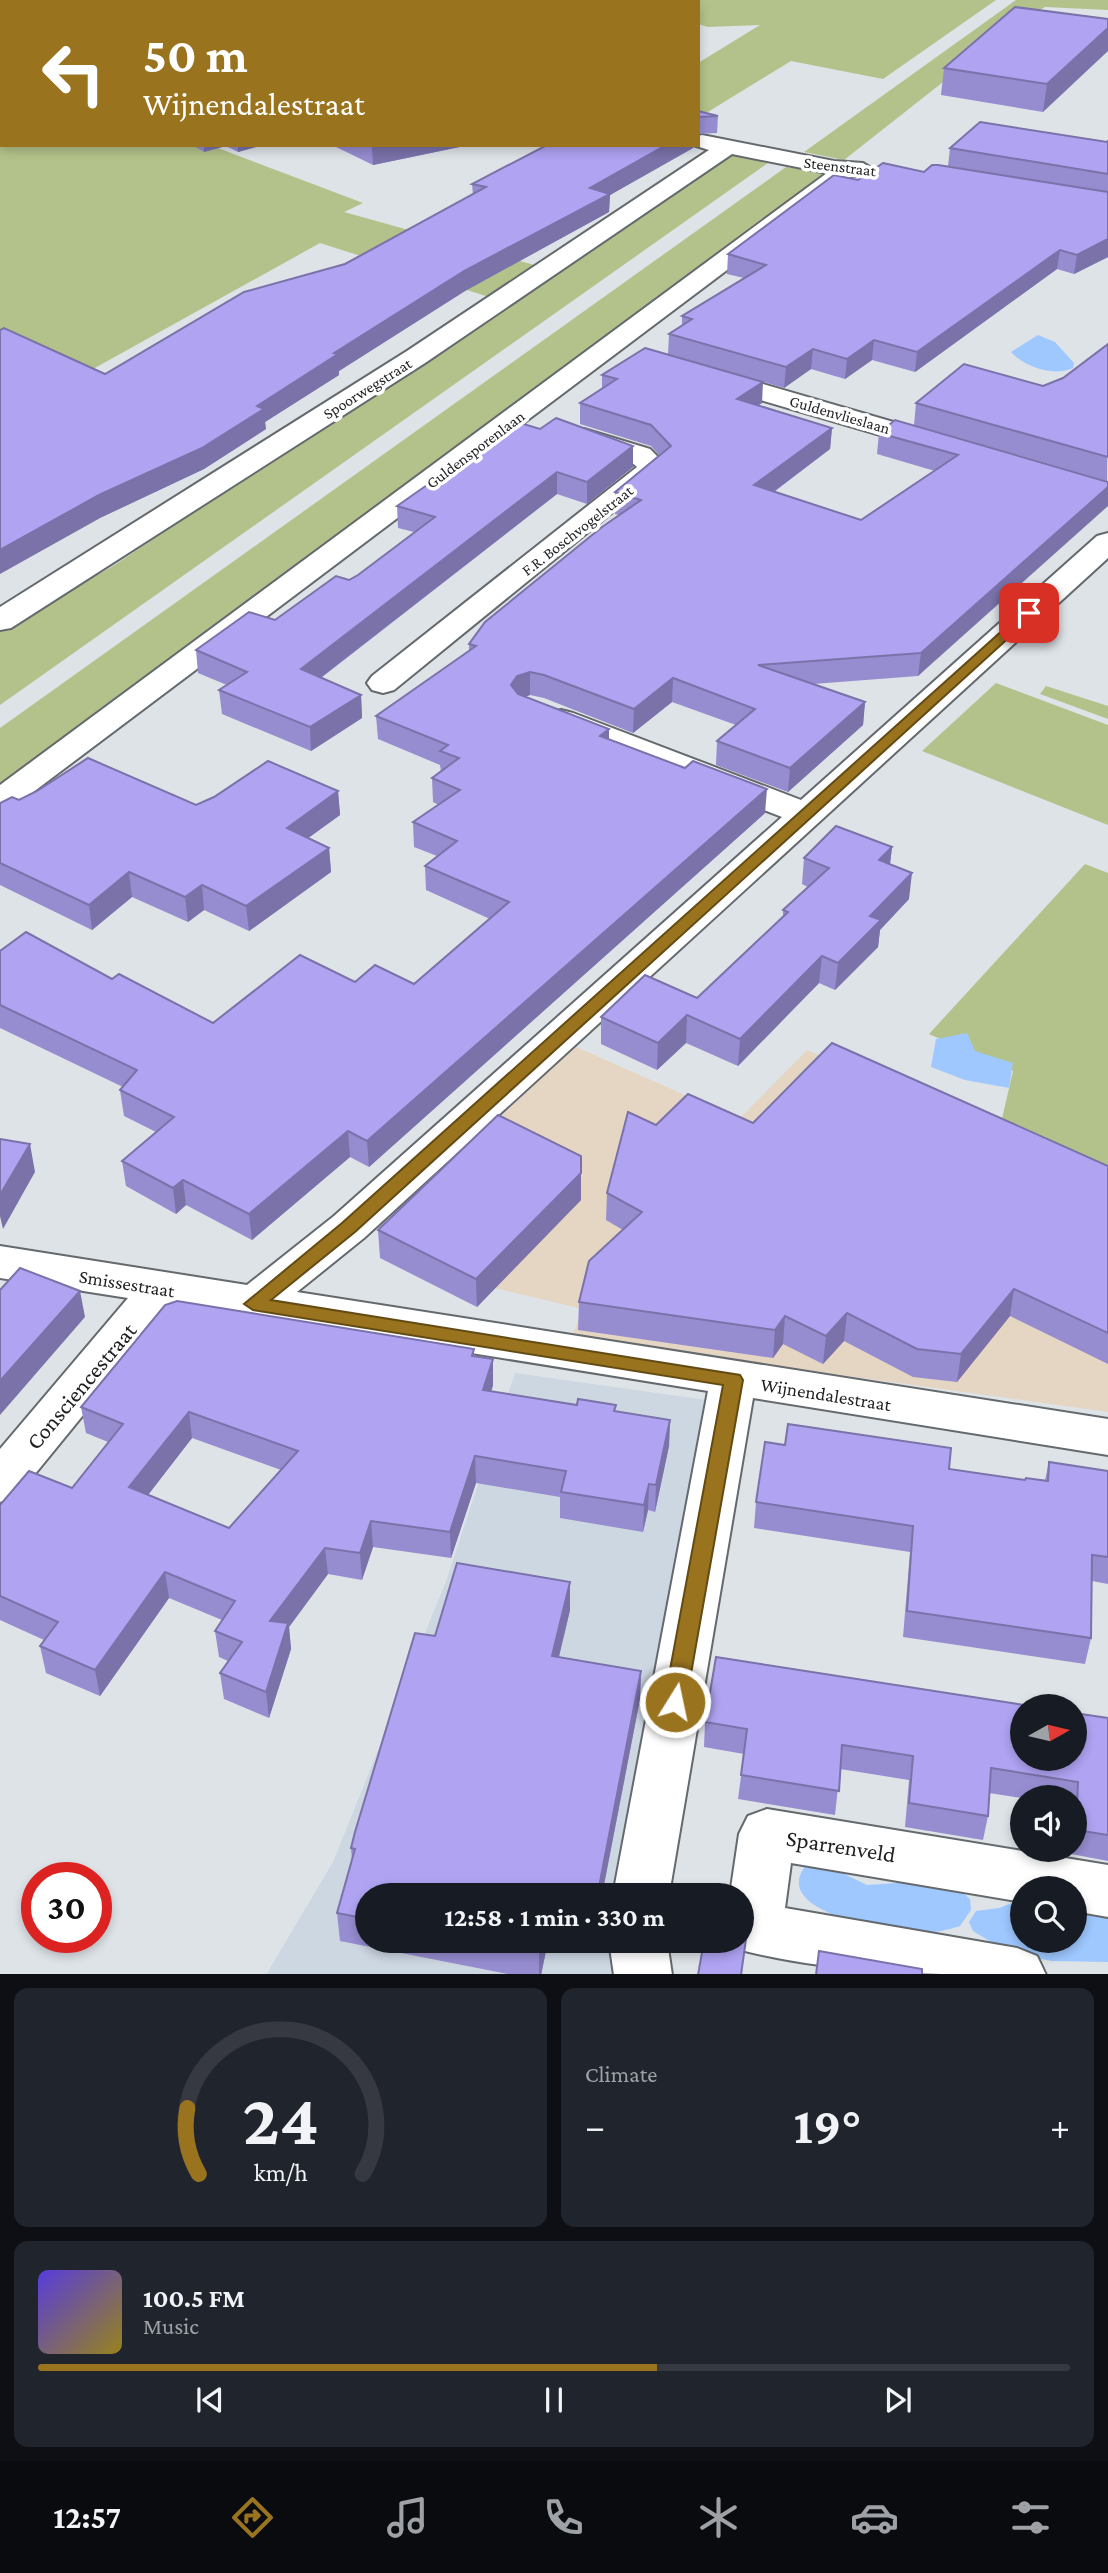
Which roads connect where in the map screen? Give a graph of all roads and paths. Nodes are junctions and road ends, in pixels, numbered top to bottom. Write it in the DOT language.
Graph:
graph roads {
  1 [pos="700,142"];
  2 [pos="734,148"];
  3 [pos="841,168"];
  4 [pos="886,171"];
  5 [pos="612,348"];
  6 [pos="638,355"];
  7 [pos="691,371"];
  8 [pos="539,423"];
  9 [pos="954,448"];
  10 [pos="1108,542"];
  11 [pos="4,614"];
  12 [pos="383,683"];
  13 [pos="531,708"];
  14 [pos="0,800"];
  15 [pos="808,815"];
  16 [pos="0,1262"];
  17 [pos="161,1289"];
  18 [pos="253,1304"];
  19 [pos="733,1380"];
  20 [pos="1108,1437"];
  21 [pos="0,1483"];
  22 [pos="643,1883"];
  23 [pos="1108,1891"];
  24 [pos="640,1953"];
  25 [pos="643,1974"];
  26 [pos="1011,1974"];
  1 -- 2 [label="street, Steenstraat"];
  2 -- 3 [label="street, Steenstraat"];
  2 -- 11 [label="street, Spoorwegstraat"];
  3 -- 4 [label="street, Steenstraat"];
  3 -- 5 [label="street, Guldensporenlaan"];
  5 -- 6 [label="street"];
  5 -- 8 [label="street, Guldensporenlaan"];
  7 -- 9 [label="street, Guldenvlieslaan"];
  8 -- 12 [label="street, F.R. Boschvogelstraat"];
  8 -- 14 [label="street, Guldensporenlaan"];
  10 -- 15 [label="street"];
  13 -- 15 [label="street"];
  15 -- 18 [label="street"];
  16 -- 17 [label="street, Smissestraat"];
  17 -- 18 [label="street, Smissestraat"];
  17 -- 21 [label="street, Consciencestraat"];
  18 -- 19 [label="street, Wijnendalestraat"];
  19 -- 20 [label="street, Wijnendalestraat"];
  19 -- 22 [label="street"];
  23 -- 26 [label="street, Sparrenveld"];
  24 -- 25 [label="street"];
}
